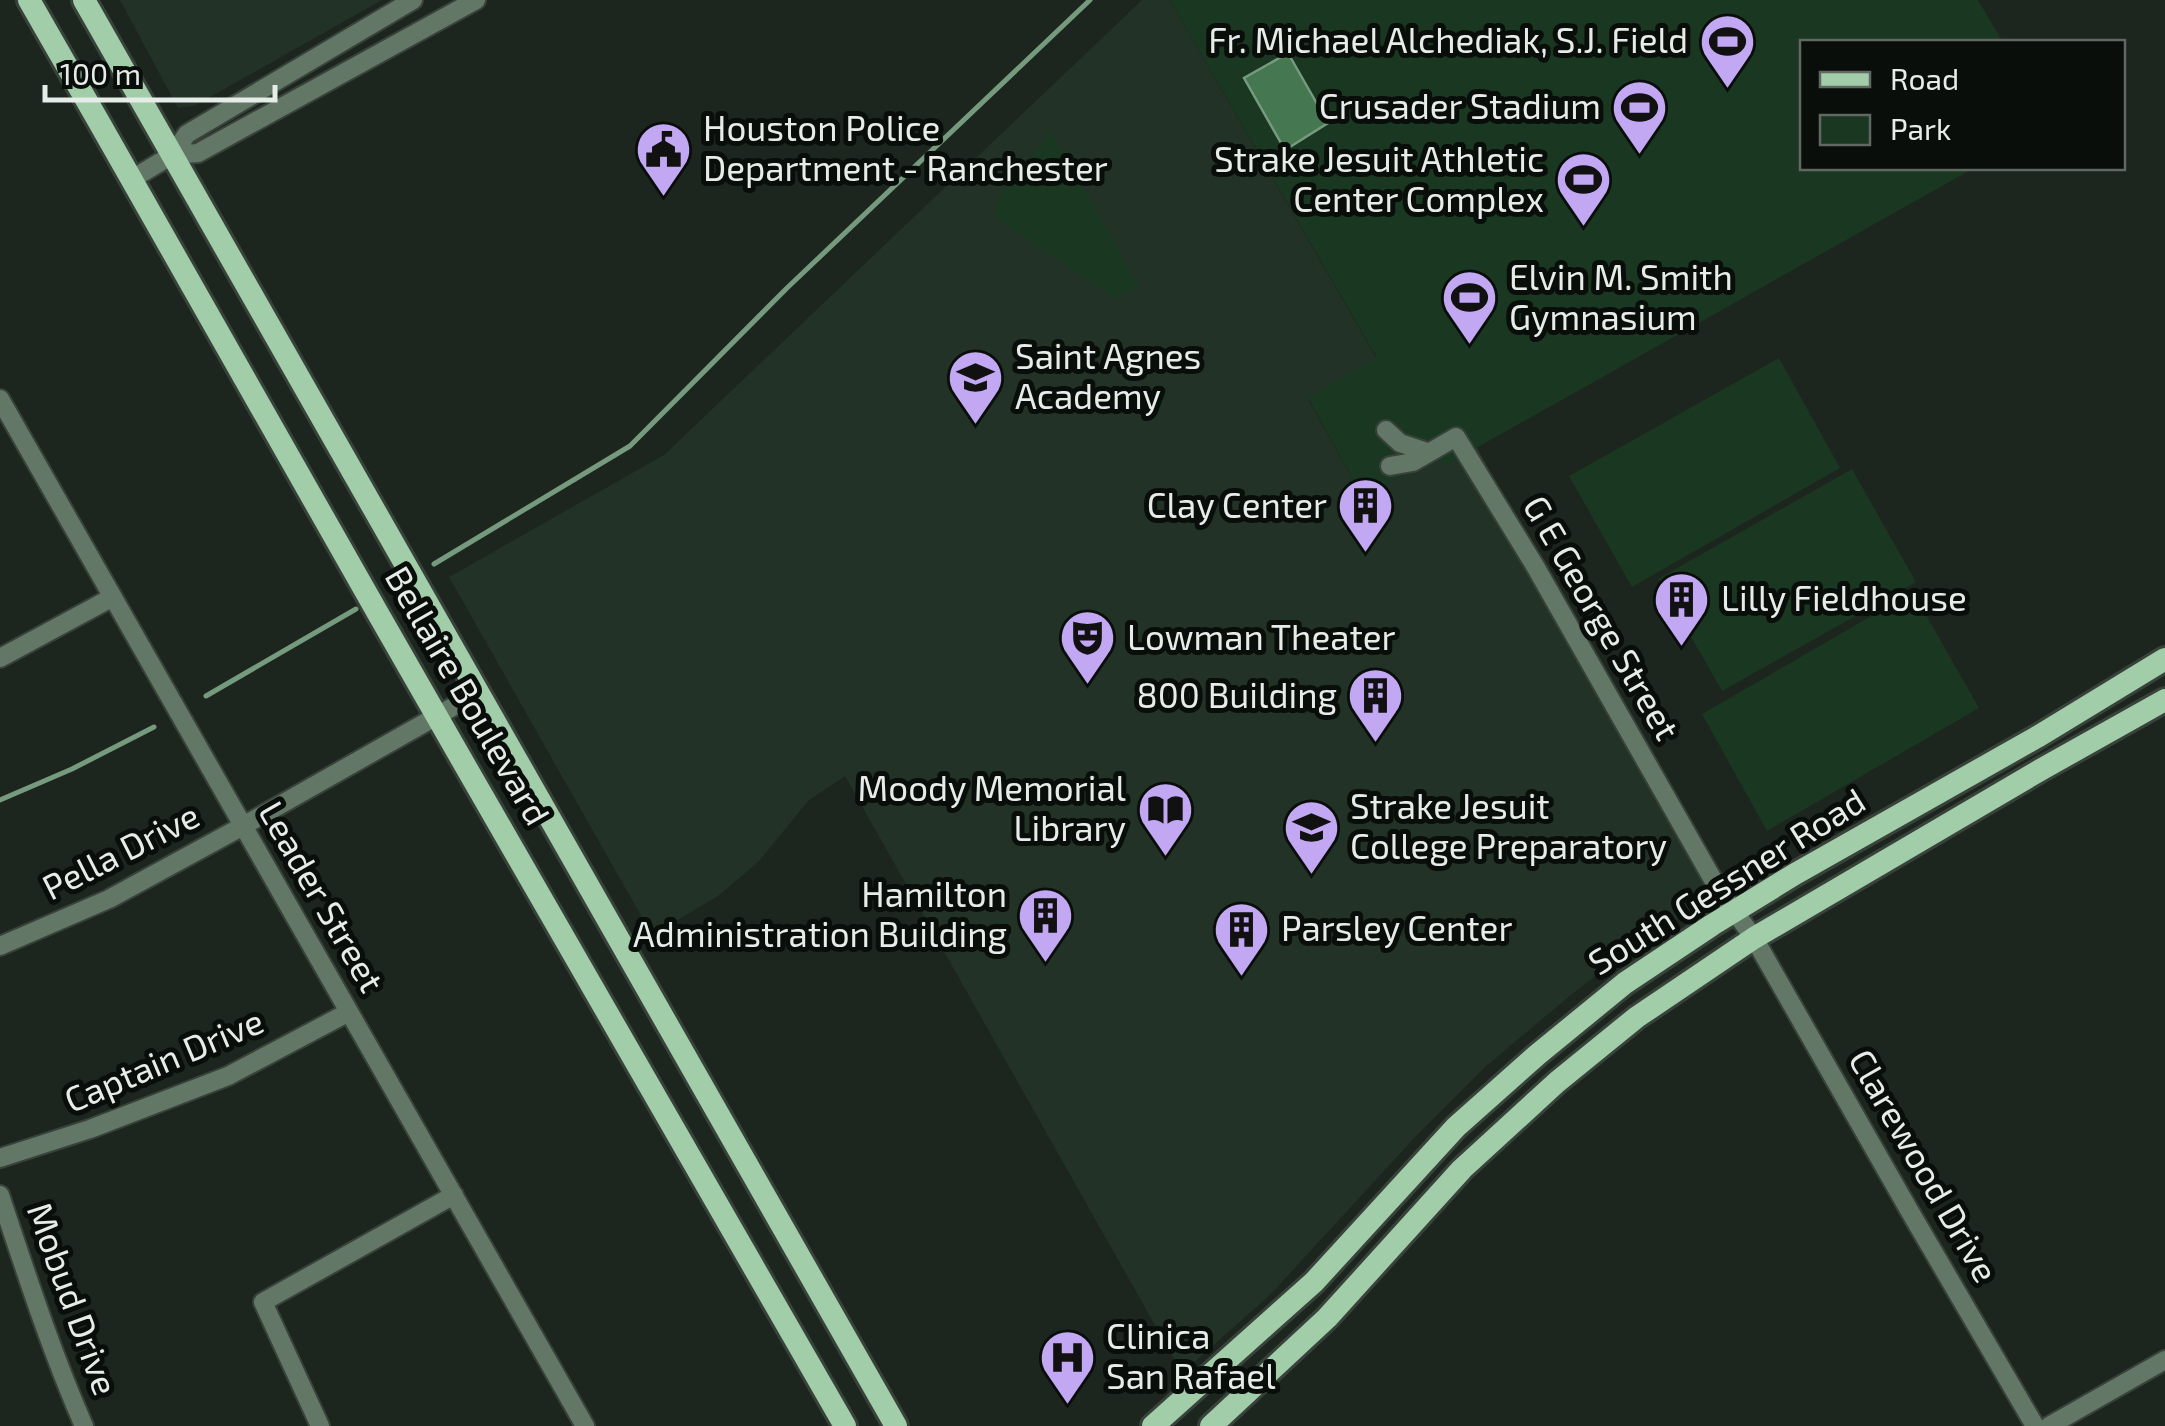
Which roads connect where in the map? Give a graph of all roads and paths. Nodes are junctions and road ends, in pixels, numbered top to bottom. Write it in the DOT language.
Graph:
graph roads {
  1 [pos="28,0"];
  2 [pos="84,0"];
  3 [pos="476,0"];
  4 [pos="408,3"];
  5 [pos="418,34"];
  6 [pos="301,66"];
  7 [pos="313,90"];
  8 [pos="172,156"];
  9 [pos="132,179"];
  10 [pos="3,411"];
  11 [pos="1386,430"];
  12 [pos="1427,452"];
  13 [pos="1390,466"];
  14 [pos="113,597"];
  15 [pos="0,658"];
  16 [pos="2165,660"];
  17 [pos="2119,687"];
  18 [pos="479,692"];
  19 [pos="2165,700"];
  20 [pos="437,716"];
  21 [pos="2136,717"];
  22 [pos="1941,790"];
  23 [pos="1957,819"];
  24 [pos="243,826"];
  25 [pos="1735,912"];
  26 [pos="1754,938"];
  27 [pos="596,945"];
  28 [pos="0,946"];
  29 [pos="350,1012"];
  30 [pos="0,1158"];
  31 [pos="762,1190"];
  32 [pos="0,1194"];
  33 [pos="454,1195"];
  34 [pos="724,1212"];
  35 [pos="2165,1360"];
  36 [pos="1189,1396"];
  37 [pos="1212,1425"];
  38 [pos="84,1426"];
  39 [pos="320,1426"];
  40 [pos="585,1426"];
  41 [pos="844,1426"];
  42 [pos="896,1426"];
  43 [pos="1153,1426"];
  44 [pos="2035,1426"];
  45 [pos="2049,1426"];
  1 -- 9 [label="main road, Bellaire Boulevard"];
  2 -- 8 [label="main road, Bellaire Boulevard"];
  3 -- 5 [label="street"];
  4 -- 5 [label="street"];
  4 -- 6 [label="street"];
  5 -- 7 [label="street"];
  6 -- 7 [label="street"];
  6 -- 8 [label="street"];
  7 -- 8 [label="street"];
  8 -- 9 [label="street"];
  8 -- 18 [label="main road, Bellaire Boulevard"];
  9 -- 20 [label="main road, Bellaire Boulevard"];
  10 -- 14 [label="street, Leader Street"];
  11 -- 12 [label="street, G E George Street"];
  12 -- 13 [label="street, G E George Street"];
  12 -- 25 [label="street, G E George Street"];
  14 -- 15 [label="street"];
  14 -- 24 [label="street, Leader Street"];
  16 -- 17 [label="main road, South Gessner Road"];
  17 -- 21 [label="main road"];
  17 -- 22 [label="main road, South Gessner Road"];
  18 -- 20 [label="street, Pella Drive"];
  18 -- 27 [label="main road, Bellaire Boulevard"];
  19 -- 21 [label="main road, South Gessner Road"];
  20 -- 24 [label="street, Pella Drive"];
  20 -- 27 [label="main road, Bellaire Boulevard"];
  21 -- 23 [label="main road, South Gessner Road"];
  22 -- 23 [label="main road"];
  22 -- 25 [label="main road, South Gessner Road"];
  23 -- 26 [label="main road, South Gessner Road"];
  24 -- 28 [label="street, Pella Drive"];
  24 -- 29 [label="street, Leader Street"];
  25 -- 26 [label="street, Clarewood Drive"];
  25 -- 36 [label="main road, South Gessner Road"];
  26 -- 37 [label="main road, South Gessner Road"];
  26 -- 44 [label="street, Clarewood Drive"];
  27 -- 31 [label="main road, Bellaire Boulevard"];
  27 -- 34 [label="main road, Bellaire Boulevard"];
  29 -- 30 [label="street, Captain Drive"];
  29 -- 33 [label="street, Leader Street"];
  31 -- 34 [label="main road"];
  31 -- 42 [label="main road, Bellaire Boulevard"];
  32 -- 38 [label="street, Mobud Drive"];
  33 -- 39 [label="street"];
  33 -- 40 [label="street, Leader Street"];
  34 -- 41 [label="main road, Bellaire Boulevard"];
  35 -- 45 [label="street"];
  36 -- 37 [label="main road"];
  36 -- 43 [label="main road, South Gessner Road"];
}
